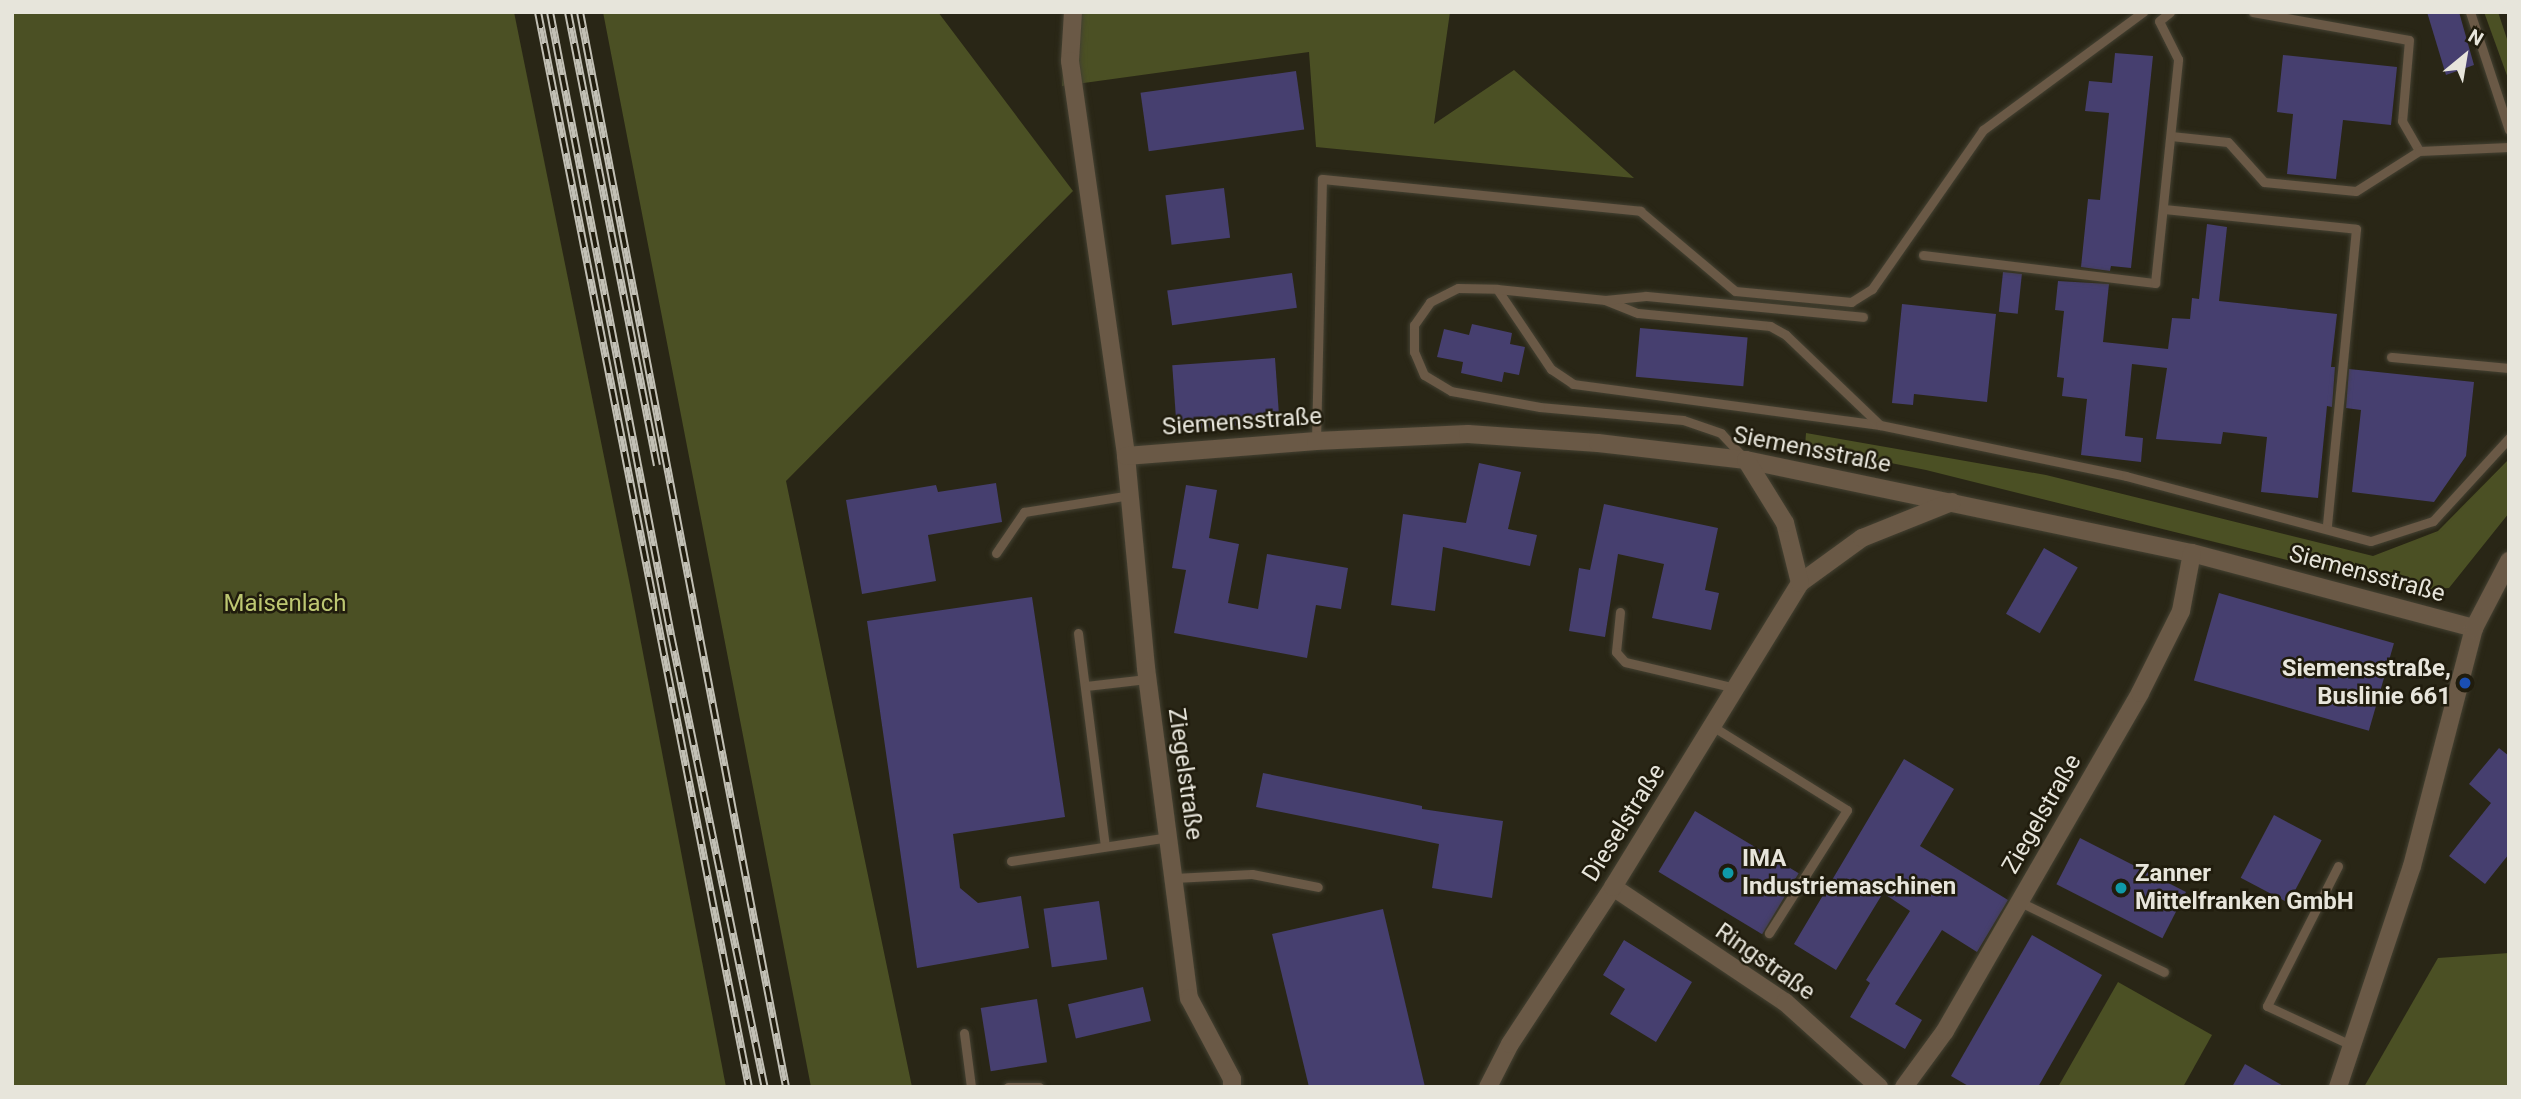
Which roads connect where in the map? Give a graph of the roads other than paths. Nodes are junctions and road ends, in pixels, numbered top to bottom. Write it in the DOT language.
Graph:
graph roads {
  1 [pos="1073,12"];
  2 [pos="2143,12"];
  3 [pos="2170,12"];
  4 [pos="2253,12"];
  5 [pos="2470,12"];
  6 [pos="2509,130"];
  7 [pos="2171,136"];
  8 [pos="2509,147"];
  9 [pos="2419,151"];
  10 [pos="2164,209"];
  11 [pos="1923,255"];
  12 [pos="1497,289"];
  13 [pos="1605,300"];
  14 [pos="1863,317"];
  15 [pos="2391,357"];
  16 [pos="2509,368"];
  17 [pos="1880,425"];
  18 [pos="2509,438"];
  19 [pos="1316,440"];
  20 [pos="1126,456"];
  21 [pos="1746,460"];
  22 [pos="1130,495"];
  23 [pos="1952,502"];
  24 [pos="2328,527"];
  25 [pos="996,553"];
  26 [pos="2192,553"];
  27 [pos="2509,561"];
  28 [pos="1800,583"];
  29 [pos="1620,612"];
  30 [pos="2474,628"];
  31 [pos="1078,633"];
  32 [pos="1147,679"];
  33 [pos="1086,686"];
  34 [pos="1735,688"];
  35 [pos="1712,726"];
  36 [pos="1169,837"];
  37 [pos="1105,846"];
  38 [pos="1011,861"];
  39 [pos="2338,866"];
  40 [pos="1174,878"];
  41 [pos="1318,887"];
  42 [pos="1613,887"];
  43 [pos="2020,902"];
  44 [pos="1769,933"];
  45 [pos="2164,972"];
  46 [pos="964,1033"];
  47 [pos="2353,1046"];
  48 [pos="971,1087"];
  49 [pos="1008,1087"];
  50 [pos="1039,1087"];
  51 [pos="1232,1087"];
  52 [pos="1488,1087"];
  53 [pos="1879,1087"];
  54 [pos="1905,1087"];
  55 [pos="2339,1087"];
  1 -- 20 [label="street, Ziegelstraße"];
  2 -- 19 [label="lane"];
  3 -- 7 [label="lane"];
  4 -- 9 [label="lane"];
  5 -- 6 [label="lane"];
  7 -- 9 [label="lane"];
  7 -- 10 [label="lane"];
  8 -- 9 [label="lane"];
  10 -- 11 [label="lane"];
  10 -- 24 [label="lane"];
  12 -- 13 [label="lane"];
  12 -- 17 [label="lane"];
  12 -- 21 [label="lane"];
  13 -- 14 [label="lane"];
  13 -- 17 [label="lane"];
  15 -- 16 [label="lane"];
  17 -- 24 [label="lane"];
  18 -- 24 [label="lane"];
  19 -- 20 [label="street, Siemensstraße"];
  19 -- 21 [label="street, Siemensstraße"];
  20 -- 22 [label="street, Ziegelstraße"];
  21 -- 23 [label="street, Siemensstraße"];
  21 -- 28 [label="street"];
  22 -- 25 [label="lane"];
  22 -- 32 [label="street, Ziegelstraße"];
  23 -- 26 [label="street, Siemensstraße"];
  23 -- 28 [label="street, Dieselstraße"];
  26 -- 30 [label="street, Siemensstraße"];
  26 -- 43 [label="street, Ziegelstraße"];
  27 -- 30 [label="street"];
  28 -- 34 [label="street, Dieselstraße"];
  29 -- 34 [label="lane"];
  30 -- 47 [label="street"];
  31 -- 33 [label="lane"];
  32 -- 33 [label="lane"];
  32 -- 36 [label="street, Ziegelstraße"];
  33 -- 37 [label="lane"];
  34 -- 35 [label="street, Dieselstraße"];
  35 -- 42 [label="street, Dieselstraße"];
  35 -- 44 [label="lane"];
  36 -- 37 [label="lane"];
  36 -- 40 [label="street, Ziegelstraße"];
  37 -- 38 [label="lane"];
  39 -- 47 [label="lane"];
  40 -- 41 [label="lane"];
  40 -- 51 [label="street, Ziegelstraße"];
  42 -- 52 [label="street, Dieselstraße"];
  42 -- 53 [label="street, Ringstraße"];
  43 -- 45 [label="lane"];
  43 -- 54 [label="street, Ziegelstraße"];
  46 -- 48 [label="lane"];
  47 -- 55 [label="street"];
  49 -- 50 [label="lane"];
}
